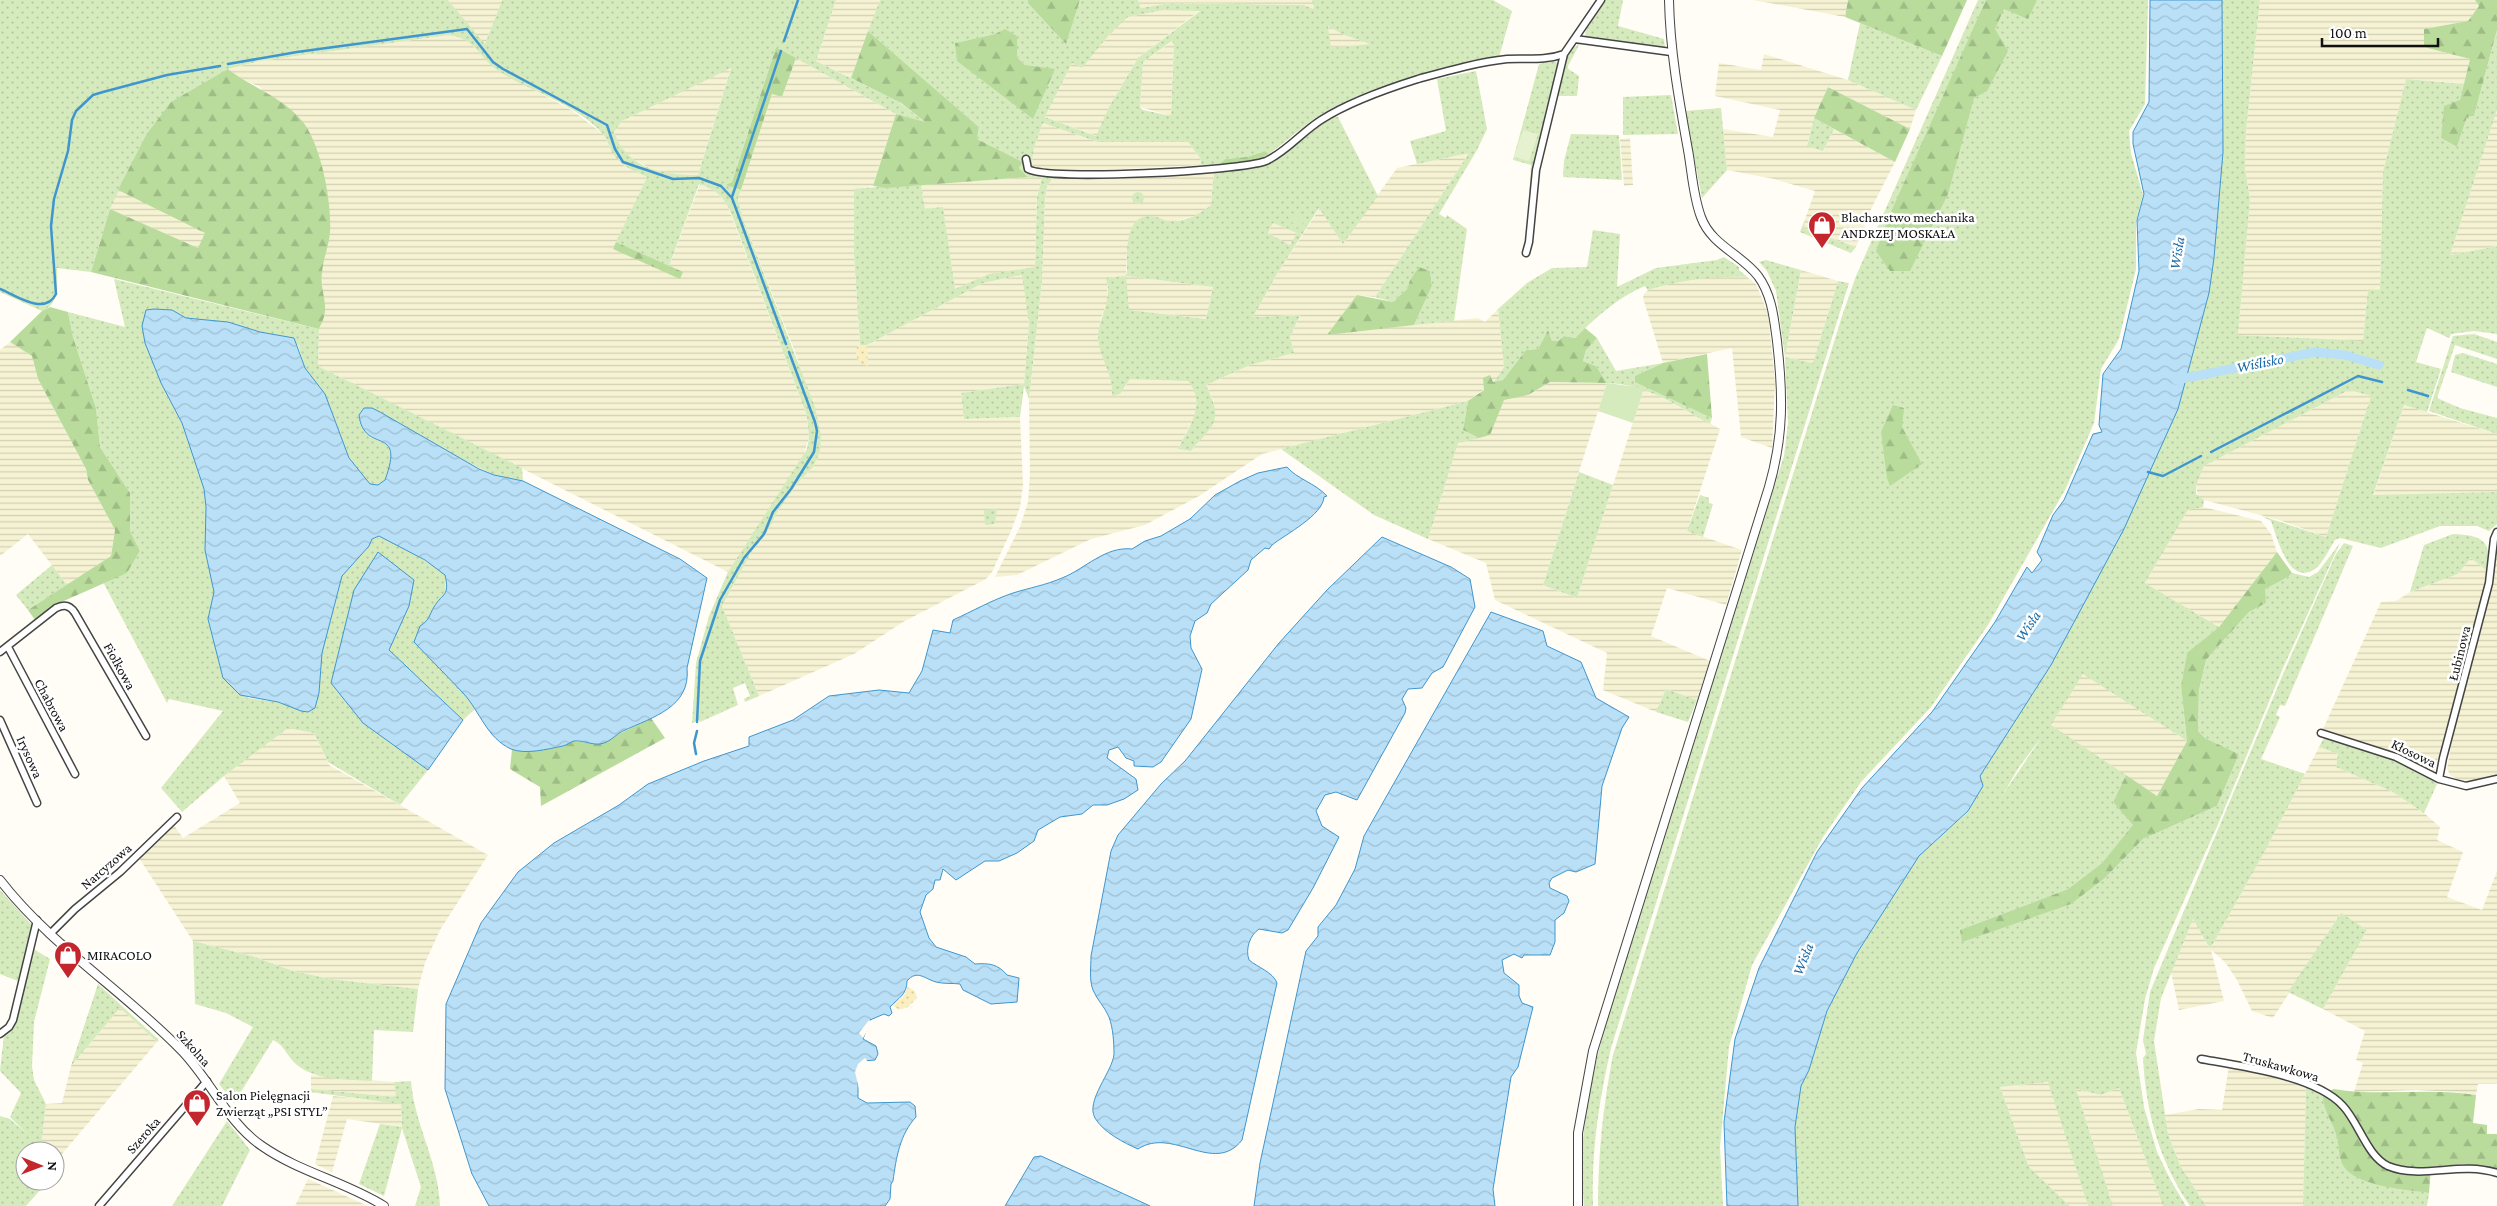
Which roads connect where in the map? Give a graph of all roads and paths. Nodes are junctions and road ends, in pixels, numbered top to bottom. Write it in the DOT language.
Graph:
graph roads {
  1 [pos="1601,0"];
  2 [pos="1668,0"];
  3 [pos="1575,39"];
  4 [pos="1671,52"];
  5 [pos="1564,54"];
  6 [pos="1026,159"];
  7 [pos="1526,253"];
  8 [pos="2497,532"];
  9 [pos="8,646"];
  10 [pos="0,652"];
  11 [pos="0,720"];
  12 [pos="2321,733"];
  13 [pos="146,736"];
  14 [pos="76,774"];
  15 [pos="2439,779"];
  16 [pos="2497,779"];
  17 [pos="37,803"];
  18 [pos="177,817"];
  19 [pos="0,880"];
  20 [pos="36,920"];
  21 [pos="51,933"];
  22 [pos="0,1034"];
  23 [pos="2201,1058"];
  24 [pos="207,1081"];
  25 [pos="2497,1173"];
  26 [pos="99,1206"];
  27 [pos="384,1206"];
  28 [pos="1578,1206"];
  1 -- 3 [label="street"];
  2 -- 4 [label="street"];
  3 -- 4 [label="street"];
  3 -- 5 [label="street"];
  4 -- 28 [label="street"];
  5 -- 6 [label="street"];
  5 -- 7 [label="street"];
  8 -- 15 [label="street, Łubinowa"];
  9 -- 10 [label="street"];
  9 -- 13 [label="street, Fiołkowa"];
  9 -- 14 [label="street, Chabrowa"];
  11 -- 17 [label="street, Irysowa"];
  12 -- 15 [label="street, Kłosowa"];
  15 -- 16 [label="street, Kłosowa"];
  18 -- 21 [label="street, Narcyzowa"];
  19 -- 20 [label="street, Szkolna"];
  20 -- 21 [label="street, Szkolna"];
  20 -- 22 [label="street"];
  21 -- 24 [label="street, Szkolna"];
  23 -- 25 [label="street, Truskawkowa"];
  24 -- 26 [label="street, Szeroka"];
  24 -- 27 [label="street, Szkolna"];
}
